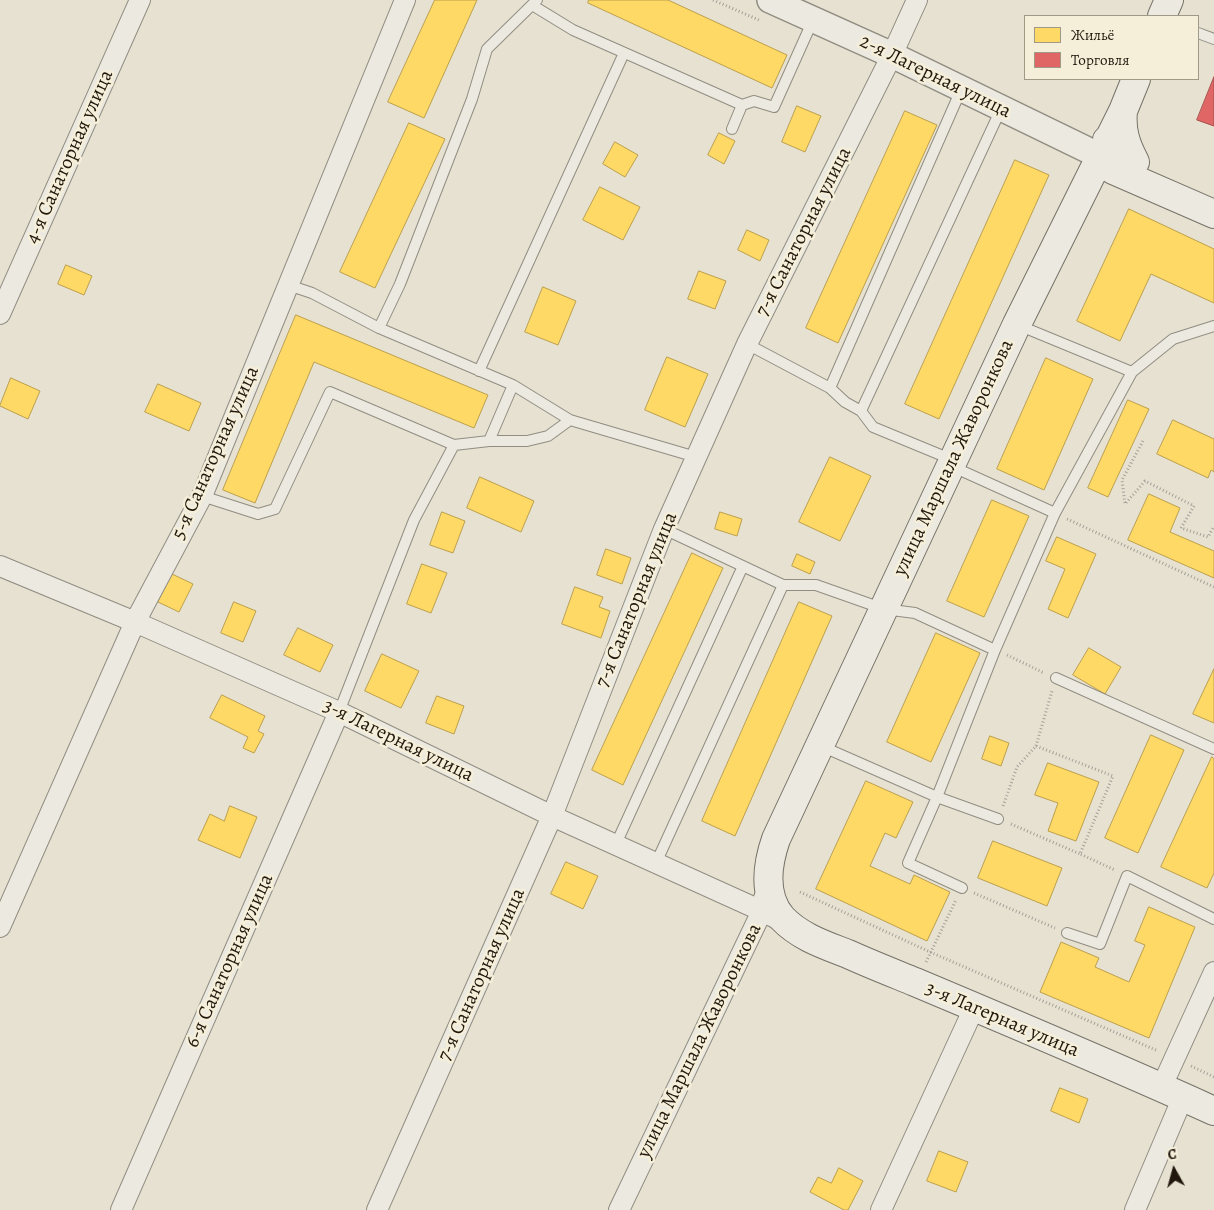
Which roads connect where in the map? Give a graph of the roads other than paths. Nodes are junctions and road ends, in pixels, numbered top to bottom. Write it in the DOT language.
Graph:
graph roads {
  1 [pos="140,0"];
  2 [pos="405,0"];
  3 [pos="770,0"];
  4 [pos="917,0"];
  5 [pos="1169,0"];
  6 [pos="535,2"];
  7 [pos="1162,15"];
  8 [pos="813,20"];
  9 [pos="1199,33"];
  10 [pos="1214,39"];
  11 [pos="624,53"];
  12 [pos="892,55"];
  13 [pos="1136,80"];
  14 [pos="961,90"];
  15 [pos="742,105"];
  16 [pos="1001,109"];
  17 [pos="1123,111"];
  18 [pos="732,129"];
  19 [pos="1104,150"];
  20 [pos="1135,162"];
  21 [pos="1214,198"];
  22 [pos="1214,214"];
  23 [pos="288,286"];
  24 [pos="0,314"];
  25 [pos="1017,324"];
  26 [pos="1214,326"];
  27 [pos="379,328"];
  28 [pos="747,344"];
  29 [pos="479,371"];
  30 [pos="1132,372"];
  31 [pos="513,385"];
  32 [pos="830,388"];
  33 [pos="861,411"];
  34 [pos="570,420"];
  35 [pos="489,441"];
  36 [pos="454,445"];
  37 [pos="696,457"];
  38 [pos="952,463"];
  39 [pos="202,496"];
  40 [pos="1055,513"];
  41 [pos="664,529"];
  42 [pos="0,566"];
  43 [pos="743,566"];
  44 [pos="783,585"];
  45 [pos="884,609"];
  46 [pos="134,622"];
  47 [pos="995,650"];
  48 [pos="1056,678"];
  49 [pos="339,712"];
  50 [pos="820,746"];
  51 [pos="1214,749"];
  52 [pos="938,797"];
  53 [pos="552,816"];
  54 [pos="998,819"];
  55 [pos="776,839"];
  56 [pos="616,844"];
  57 [pos="656,863"];
  58 [pos="768,869"];
  59 [pos="962,888"];
  60 [pos="762,911"];
  61 [pos="1214,919"];
  62 [pos="791,926"];
  63 [pos="0,927"];
  64 [pos="1067,933"];
  65 [pos="1214,972"];
  66 [pos="974,1008"];
  67 [pos="1172,1092"];
  68 [pos="1214,1111"];
  69 [pos="121,1210"];
  70 [pos="377,1210"];
  71 [pos="620,1210"];
  72 [pos="881,1210"];
  73 [pos="1135,1210"];
  1 -- 24 [label="street, 4-я Санаторная улица"];
  2 -- 23 [label="street, 5-я Санаторная улица"];
  3 -- 8 [label="street, 2-я Лагерная улица"];
  4 -- 12 [label="street, 7-я Санаторная улица"];
  5 -- 7 [label="main road"];
  6 -- 11 [label="lane"];
  6 -- 27 [label="lane"];
  8 -- 12 [label="street, 2-я Лагерная улица"];
  8 -- 15 [label="lane"];
  9 -- 10 [label="lane"];
  11 -- 15 [label="lane"];
  11 -- 29 [label="lane"];
  12 -- 14 [label="street, 2-я Лагерная улица"];
  12 -- 28 [label="street, 7-я Санаторная улица"];
  13 -- 17 [label="main road, улица Маршала Жаворонкова"];
  14 -- 16 [label="street, 2-я Лагерная улица"];
  14 -- 32 [label="lane"];
  15 -- 18 [label="lane"];
  16 -- 19 [label="street, 2-я Лагерная улица"];
  16 -- 33 [label="lane"];
  17 -- 19 [label="main road, улица Маршала Жаворонкова"];
  17 -- 20 [label="main road"];
  19 -- 20 [label="main road"];
  19 -- 22 [label="main road, 2-я Лагерная улица"];
  19 -- 25 [label="main road, улица Маршала Жаворонкова"];
  20 -- 21 [label="main road"];
  23 -- 27 [label="lane"];
  23 -- 39 [label="street, 5-я Санаторная улица"];
  25 -- 30 [label="lane"];
  25 -- 38 [label="main road, улица Маршала Жаворонкова"];
  26 -- 30 [label="lane"];
  27 -- 29 [label="lane"];
  28 -- 32 [label="lane"];
  28 -- 37 [label="street, 7-я Санаторная улица"];
  29 -- 31 [label="lane"];
  30 -- 40 [label="lane"];
  31 -- 34 [label="lane"];
  31 -- 35 [label="lane"];
  32 -- 33 [label="lane"];
  33 -- 38 [label="lane"];
  34 -- 35 [label="lane"];
  34 -- 37 [label="lane"];
  35 -- 36 [label="lane"];
  36 -- 39 [label="lane"];
  36 -- 49 [label="lane"];
  37 -- 41 [label="street, 7-я Санаторная улица"];
  38 -- 40 [label="lane"];
  38 -- 45 [label="main road, улица Маршала Жаворонкова"];
  39 -- 46 [label="street, 5-я Санаторная улица"];
  40 -- 47 [label="lane"];
  41 -- 43 [label="lane"];
  41 -- 53 [label="street, 7-я Санаторная улица"];
  42 -- 46 [label="street, 3-я Лагерная улица"];
  43 -- 44 [label="lane"];
  43 -- 56 [label="lane"];
  44 -- 45 [label="lane"];
  44 -- 57 [label="lane"];
  45 -- 47 [label="lane"];
  45 -- 50 [label="main road, улица Маршала Жаворонкова"];
  46 -- 49 [label="street, 3-я Лагерная улица"];
  46 -- 63 [label="street, 5-я Санаторная улица"];
  47 -- 52 [label="lane"];
  48 -- 51 [label="lane"];
  49 -- 53 [label="street, 3-я Лагерная улица"];
  49 -- 69 [label="street, 6-я Санаторная улица"];
  50 -- 52 [label="lane"];
  50 -- 55 [label="main road, улица Маршала Жаворонкова"];
  52 -- 54 [label="lane"];
  52 -- 59 [label="lane"];
  53 -- 56 [label="street, 3-я Лагерная улица"];
  53 -- 70 [label="street, 7-я Санаторная улица"];
  55 -- 58 [label="main road, 3-я Лагерная улица"];
  56 -- 57 [label="street, 3-я Лагерная улица"];
  57 -- 60 [label="street, 3-я Лагерная улица"];
  58 -- 60 [label="street, улица Маршала Жаворонкова"];
  58 -- 62 [label="main road, 3-я Лагерная улица"];
  60 -- 62 [label="street, 3-я Лагерная улица"];
  60 -- 71 [label="street, улица Маршала Жаворонкова"];
  61 -- 64 [label="lane"];
  62 -- 66 [label="main road, 3-я Лагерная улица"];
  65 -- 67 [label="street"];
  66 -- 67 [label="main road, 3-я Лагерная улица"];
  66 -- 72 [label="street"];
  67 -- 68 [label="main road, 3-я Лагерная улица"];
  67 -- 73 [label="street"];
}
